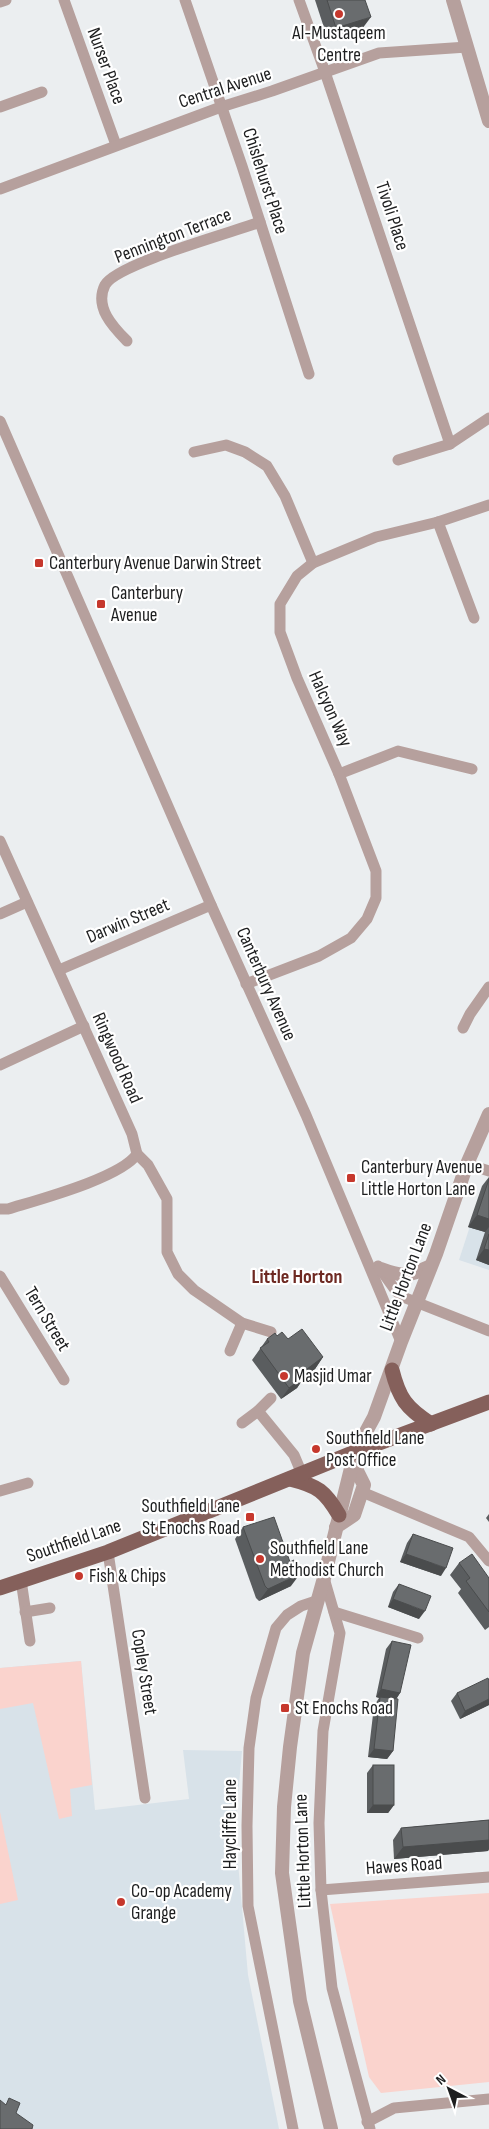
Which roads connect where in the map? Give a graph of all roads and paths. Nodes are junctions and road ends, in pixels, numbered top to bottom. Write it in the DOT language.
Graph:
graph roads {
  1 [pos="6,0"];
  2 [pos="64,0"];
  3 [pos="185,0"];
  4 [pos="299,0"];
  5 [pos="455,1"];
  6 [pos="0,2"];
  7 [pos="467,47"];
  8 [pos="325,72"];
  9 [pos="42,92"];
  10 [pos="0,107"];
  11 [pos="221,107"];
  12 [pos="489,121"];
  13 [pos="116,144"];
  14 [pos="0,189"];
  15 [pos="260,222"];
  16 [pos="127,341"];
  17 [pos="309,374"];
  18 [pos="489,418"];
  19 [pos="0,421"];
  20 [pos="450,444"];
  21 [pos="194,452"];
  22 [pos="398,460"];
  23 [pos="489,505"];
  24 [pos="438,522"];
  25 [pos="313,563"];
  26 [pos="474,618"];
  27 [pos="472,769"];
  28 [pos="339,774"];
  29 [pos="0,840"];
  30 [pos="27,902"];
  31 [pos="211,905"];
  32 [pos="0,914"];
  33 [pos="58,970"];
  34 [pos="246,984"];
  35 [pos="489,987"];
  36 [pos="84,1026"];
  37 [pos="463,1028"];
  38 [pos="0,1065"];
  39 [pos="489,1114"];
  40 [pos="137,1154"];
  41 [pos="467,1164"];
  42 [pos="489,1171"];
  43 [pos="0,1209"];
  44 [pos="358,1241"];
  45 [pos="429,1267"];
  46 [pos="380,1269"];
  47 [pos="0,1276"];
  48 [pos="417,1304"];
  49 [pos="242,1323"];
  50 [pos="489,1331"];
  51 [pos="271,1332"];
  52 [pos="401,1342"];
  53 [pos="230,1351"];
  54 [pos="392,1370"];
  55 [pos="64,1380"];
  56 [pos="271,1398"];
  57 [pos="489,1402"];
  58 [pos="258,1411"];
  59 [pos="242,1423"];
  60 [pos="431,1424"];
  61 [pos="354,1458"];
  62 [pos="296,1476"];
  63 [pos="28,1483"];
  64 [pos="0,1491"];
  65 [pos="362,1492"];
  66 [pos="338,1521"];
  67 [pos="108,1552"];
  68 [pos="489,1561"];
  69 [pos="324,1578"];
  70 [pos="21,1580"];
  71 [pos="0,1588"];
  72 [pos="316,1601"];
  73 [pos="50,1608"];
  74 [pos="25,1612"];
  75 [pos="334,1612"];
  76 [pos="418,1638"];
  77 [pos="30,1641"];
  78 [pos="145,1798"];
  79 [pos="489,1878"];
  80 [pos="321,1890"];
  81 [pos="489,2099"];
  82 [pos="368,2126"];
  83 [pos="293,2129"];
  84 [pos="332,2129"];
  1 -- 6 [label="street"];
  2 -- 13 [label="street, Nurser Place"];
  3 -- 11 [label="street, Chislehurst Place"];
  4 -- 8 [label="street, Tivoli Place"];
  5 -- 7 [label="street"];
  7 -- 8 [label="street, Central Avenue"];
  7 -- 12 [label="street"];
  8 -- 11 [label="street, Central Avenue"];
  8 -- 20 [label="street, Tivoli Place"];
  9 -- 10 [label="street"];
  11 -- 13 [label="street, Central Avenue"];
  11 -- 15 [label="street, Chislehurst Place"];
  13 -- 14 [label="street, Central Avenue"];
  15 -- 16 [label="street, Pennington Terrace"];
  15 -- 17 [label="street, Chislehurst Place"];
  18 -- 20 [label="street"];
  19 -- 31 [label="street, Canterbury Avenue"];
  20 -- 22 [label="street"];
  21 -- 25 [label="street"];
  23 -- 24 [label="street, Halcyon Way"];
  24 -- 25 [label="street, Halcyon Way"];
  24 -- 26 [label="street"];
  25 -- 28 [label="street, Halcyon Way"];
  27 -- 28 [label="street"];
  28 -- 34 [label="street, Halcyon Way"];
  29 -- 30 [label="street, Ringwood Road"];
  30 -- 32 [label="street"];
  30 -- 33 [label="street, Ringwood Road"];
  31 -- 33 [label="street, Darwin Street"];
  31 -- 34 [label="street, Canterbury Avenue"];
  33 -- 36 [label="street, Ringwood Road"];
  34 -- 44 [label="street, Canterbury Avenue"];
  35 -- 37 [label="street"];
  36 -- 38 [label="street"];
  36 -- 40 [label="street, Ringwood Road"];
  39 -- 41 [label="street, Little Horton Lane"];
  40 -- 43 [label="street"];
  40 -- 49 [label="street"];
  41 -- 42 [label="street"];
  41 -- 45 [label="street, Little Horton Lane"];
  44 -- 46 [label="street"];
  44 -- 52 [label="street, Canterbury Avenue"];
  45 -- 46 [label="street"];
  45 -- 48 [label="street, Little Horton Lane"];
  46 -- 48 [label="street"];
  47 -- 55 [label="street, Tern Street"];
  48 -- 50 [label="street"];
  48 -- 52 [label="street, Little Horton Lane"];
  49 -- 51 [label="street"];
  49 -- 53 [label="street"];
  52 -- 54 [label="street, Little Horton Lane"];
  54 -- 60 [label="main road"];
  54 -- 61 [label="street, Little Horton Lane"];
  56 -- 58 [label="street"];
  57 -- 60 [label="main road, Southfield Lane"];
  58 -- 59 [label="street"];
  58 -- 62 [label="street"];
  60 -- 61 [label="main road, Southfield Lane"];
  61 -- 62 [label="main road, Southfield Lane"];
  61 -- 65 [label="street"];
  61 -- 66 [label="street"];
  62 -- 66 [label="main road"];
  62 -- 67 [label="main road, Southfield Lane"];
  63 -- 64 [label="street"];
  65 -- 66 [label="street"];
  65 -- 68 [label="street"];
  66 -- 69 [label="street"];
  67 -- 70 [label="main road, Southfield Lane"];
  67 -- 78 [label="street, Copley Street"];
  69 -- 72 [label="street"];
  69 -- 75 [label="street, Little Horton Lane"];
  70 -- 71 [label="main road, Southfield Lane"];
  70 -- 74 [label="street"];
  72 -- 83 [label="street, Haycliffe Lane"];
  72 -- 84 [label="street"];
  73 -- 74 [label="street"];
  74 -- 77 [label="street"];
  75 -- 76 [label="street"];
  75 -- 80 [label="street, Little Horton Lane"];
  79 -- 80 [label="street, Hawes Road"];
  80 -- 82 [label="street, Little Horton Lane"];
  81 -- 82 [label="street"];
}
